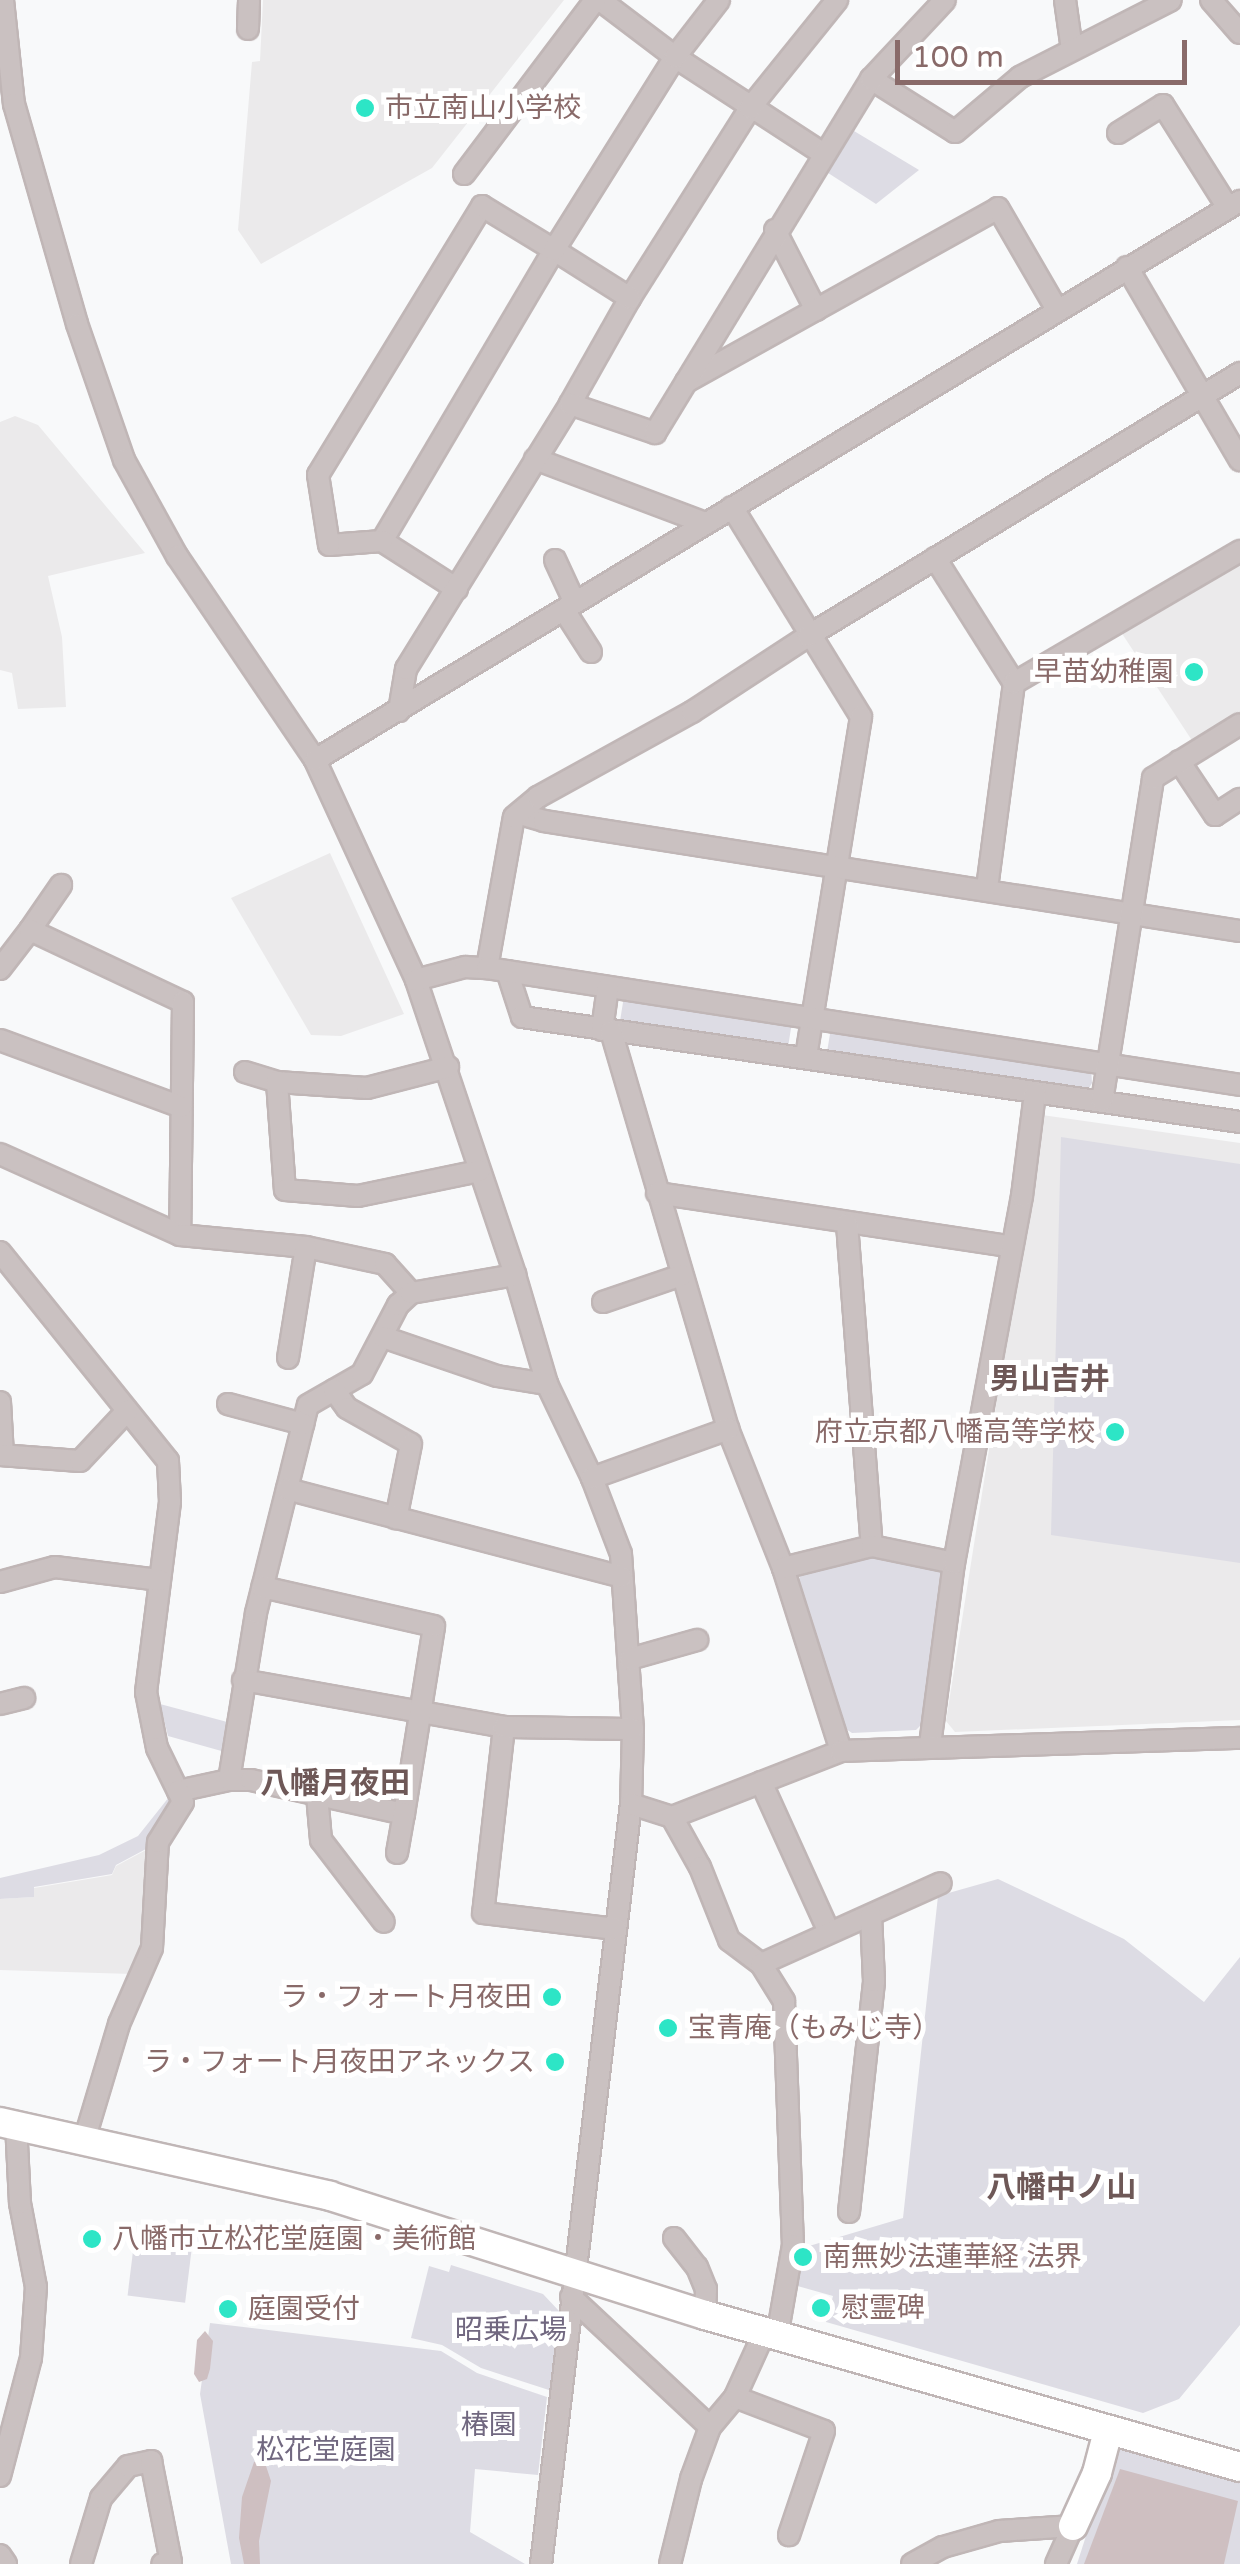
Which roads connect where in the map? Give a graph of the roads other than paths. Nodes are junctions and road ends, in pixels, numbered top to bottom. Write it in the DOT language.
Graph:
graph roads {
  1 [pos="3,0"];
  2 [pos="249,0"];
  3 [pos="598,0"];
  4 [pos="718,0"];
  5 [pos="837,0"];
  6 [pos="945,0"];
  7 [pos="1065,0"];
  8 [pos="1170,0"];
  9 [pos="1211,0"];
  10 [pos="248,29"];
  11 [pos="1240,33"];
  12 [pos="1072,50"];
  13 [pos="675,57"];
  14 [pos="870,79"];
  15 [pos="750,108"];
  16 [pos="1118,133"];
  17 [pos="822,153"];
  18 [pos="464,174"];
  19 [pos="1234,205"];
  20 [pos="775,230"];
  21 [pos="554,250"];
  22 [pos="1126,266"];
  23 [pos="630,298"];
  24 [pos="1056,308"];
  25 [pos="816,310"];
  26 [pos="1240,373"];
  27 [pos="684,383"];
  28 [pos="1202,396"];
  29 [pos="570,404"];
  30 [pos="535,459"];
  31 [pos="1240,460"];
  32 [pos="732,507"];
  33 [pos="705,523"];
  34 [pos="382,541"];
  35 [pos="1240,551"];
  36 [pos="935,558"];
  37 [pos="555,560"];
  38 [pos="456,589"];
  39 [pos="569,607"];
  40 [pos="808,636"];
  41 [pos="591,652"];
  42 [pos="1014,683"];
  43 [pos="399,711"];
  44 [pos="1240,724"];
  45 [pos="315,760"];
  46 [pos="1179,761"];
  47 [pos="1240,800"];
  48 [pos="520,814"];
  49 [pos="837,865"];
  50 [pos="61,885"];
  51 [pos="986,889"];
  52 [pos="1129,913"];
  53 [pos="30,930"];
  54 [pos="1240,931"];
  55 [pos="0,969"];
  56 [pos="497,970"];
  57 [pos="416,980"];
  58 [pos="608,987"];
  59 [pos="812,1018"];
  60 [pos="607,1030"];
  61 [pos="0,1040"];
  62 [pos="806,1057"];
  63 [pos="1108,1065"];
  64 [pos="448,1068"];
  65 [pos="245,1072"];
  66 [pos="277,1082"];
  67 [pos="1240,1084"];
  68 [pos="1035,1093"];
  69 [pos="1102,1101"];
  70 [pos="181,1107"];
  71 [pos="1240,1122"];
  72 [pos="0,1154"];
  73 [pos="479,1171"];
  74 [pos="658,1193"];
  75 [pos="847,1224"];
  76 [pos="180,1235"];
  77 [pos="306,1247"];
  78 [pos="1012,1247"];
  79 [pos="0,1252"];
  80 [pos="515,1274"];
  81 [pos="682,1275"];
  82 [pos="411,1293"];
  83 [pos="603,1302"];
  84 [pos="382,1337"];
  85 [pos="288,1358"];
  86 [pos="547,1384"];
  87 [pos="334,1390"];
  88 [pos="0,1402"];
  89 [pos="228,1404"];
  90 [pos="127,1411"];
  91 [pos="303,1424"];
  92 [pos="728,1429"];
  93 [pos="2,1455"];
  94 [pos="592,1478"];
  95 [pos="287,1490"];
  96 [pos="396,1519"];
  97 [pos="872,1546"];
  98 [pos="954,1562"];
  99 [pos="782,1568"];
  100 [pos="622,1577"];
  101 [pos="160,1580"];
  102 [pos="0,1582"];
  103 [pos="262,1587"];
  104 [pos="696,1640"];
  105 [pos="630,1659"];
  106 [pos="243,1680"];
  107 [pos="24,1698"];
  108 [pos="0,1704"];
  109 [pos="421,1714"];
  110 [pos="504,1727"];
  111 [pos="633,1729"];
  112 [pos="1240,1738"];
  113 [pos="930,1745"];
  114 [pos="841,1750"];
  115 [pos="229,1780"];
  116 [pos="761,1782"];
  117 [pos="178,1791"];
  118 [pos="317,1795"];
  119 [pos="631,1804"];
  120 [pos="404,1814"];
  121 [pos="672,1816"];
  122 [pos="397,1853"];
  123 [pos="941,1883"];
  124 [pos="870,1916"];
  125 [pos="384,1922"];
  126 [pos="616,1929"];
  127 [pos="829,1932"];
  128 [pos="761,1964"];
  129 [pos="8,2124"];
  130 [pos="84,2141"];
  131 [pos="849,2212"];
  132 [pos="674,2238"];
  133 [pos="572,2286"];
  134 [pos="704,2315"];
  135 [pos="771,2335"];
  136 [pos="735,2396"];
  137 [pos="710,2427"];
  138 [pos="1108,2431"];
  139 [pos="3,2448"];
  140 [pos="1240,2467"];
  141 [pos="0,2476"];
  142 [pos="1073,2526"];
  143 [pos="789,2535"];
  144 [pos="0,2554"];
  145 [pos="6,2564"];
  146 [pos="81,2564"];
  147 [pos="162,2564"];
  148 [pos="541,2564"];
  149 [pos="670,2564"];
  150 [pos="912,2564"];
  151 [pos="1056,2564"];
  1 -- 45 [label="street"];
  2 -- 10 [label="street"];
  3 -- 13 [label="street"];
  3 -- 18 [label="street"];
  4 -- 13 [label="street"];
  5 -- 15 [label="street"];
  6 -- 14 [label="street"];
  7 -- 12 [label="street"];
  8 -- 12 [label="street"];
  9 -- 11 [label="street"];
  12 -- 14 [label="street"];
  13 -- 15 [label="street"];
  13 -- 21 [label="street"];
  14 -- 17 [label="street"];
  15 -- 17 [label="street"];
  15 -- 23 [label="street"];
  16 -- 19 [label="street"];
  17 -- 20 [label="street"];
  19 -- 22 [label="street"];
  20 -- 25 [label="street"];
  20 -- 27 [label="street"];
  21 -- 23 [label="street"];
  21 -- 34 [label="street"];
  21 -- 34 [label="street"];
  22 -- 24 [label="street"];
  22 -- 28 [label="street"];
  23 -- 29 [label="street"];
  24 -- 25 [label="street"];
  24 -- 32 [label="street"];
  25 -- 27 [label="street"];
  26 -- 28 [label="street"];
  27 -- 29 [label="street"];
  28 -- 31 [label="street"];
  28 -- 36 [label="street"];
  29 -- 30 [label="street"];
  30 -- 33 [label="street"];
  30 -- 38 [label="street"];
  32 -- 33 [label="street"];
  32 -- 40 [label="street"];
  33 -- 39 [label="street"];
  34 -- 38 [label="street"];
  35 -- 42 [label="street"];
  36 -- 40 [label="street"];
  36 -- 42 [label="street"];
  37 -- 39 [label="street"];
  38 -- 43 [label="street"];
  39 -- 41 [label="street"];
  39 -- 43 [label="street"];
  40 -- 48 [label="street"];
  40 -- 49 [label="street"];
  42 -- 51 [label="street"];
  43 -- 45 [label="street"];
  44 -- 46 [label="street"];
  45 -- 57 [label="street"];
  46 -- 47 [label="street"];
  46 -- 52 [label="street"];
  48 -- 49 [label="street"];
  48 -- 56 [label="street"];
  49 -- 51 [label="street"];
  49 -- 59 [label="street"];
  50 -- 53 [label="street"];
  51 -- 52 [label="street"];
  52 -- 54 [label="street"];
  52 -- 63 [label="street"];
  53 -- 55 [label="street"];
  53 -- 70 [label="street"];
  56 -- 57 [label="street"];
  56 -- 58 [label="street"];
  56 -- 60 [label="street"];
  57 -- 64 [label="street"];
  58 -- 59 [label="street"];
  58 -- 60 [label="street"];
  59 -- 62 [label="street"];
  59 -- 63 [label="street"];
  60 -- 62 [label="street"];
  60 -- 74 [label="street"];
  61 -- 70 [label="street"];
  62 -- 68 [label="street"];
  63 -- 67 [label="street"];
  63 -- 69 [label="street"];
  64 -- 66 [label="street"];
  64 -- 73 [label="street"];
  65 -- 66 [label="street"];
  66 -- 73 [label="street"];
  68 -- 69 [label="street"];
  68 -- 78 [label="street"];
  69 -- 71 [label="street"];
  70 -- 76 [label="street"];
  72 -- 76 [label="street"];
  73 -- 80 [label="street"];
  74 -- 75 [label="street"];
  74 -- 81 [label="street"];
  75 -- 78 [label="street"];
  75 -- 97 [label="street"];
  76 -- 77 [label="street"];
  77 -- 82 [label="street"];
  77 -- 85 [label="street"];
  78 -- 98 [label="street"];
  79 -- 90 [label="street"];
  80 -- 82 [label="street"];
  80 -- 86 [label="street"];
  81 -- 83 [label="street"];
  81 -- 92 [label="street"];
  82 -- 84 [label="street"];
  84 -- 86 [label="street"];
  84 -- 87 [label="street"];
  86 -- 94 [label="street"];
  87 -- 91 [label="street"];
  87 -- 96 [label="street"];
  88 -- 93 [label="street"];
  89 -- 91 [label="street"];
  90 -- 93 [label="street"];
  90 -- 101 [label="street"];
  91 -- 95 [label="street"];
  92 -- 94 [label="street"];
  92 -- 99 [label="street"];
  94 -- 100 [label="street"];
  95 -- 96 [label="street"];
  95 -- 103 [label="street"];
  96 -- 100 [label="street"];
  97 -- 98 [label="street"];
  97 -- 99 [label="street"];
  98 -- 113 [label="street"];
  99 -- 114 [label="street"];
  100 -- 105 [label="street"];
  101 -- 102 [label="street"];
  101 -- 117 [label="street"];
  103 -- 106 [label="street"];
  103 -- 109 [label="street"];
  104 -- 105 [label="street"];
  105 -- 111 [label="street"];
  106 -- 109 [label="street"];
  106 -- 115 [label="street"];
  107 -- 108 [label="street"];
  109 -- 110 [label="street"];
  109 -- 120 [label="street"];
  110 -- 111 [label="street"];
  110 -- 126 [label="street"];
  111 -- 119 [label="street"];
  112 -- 113 [label="street"];
  113 -- 114 [label="street"];
  114 -- 116 [label="street"];
  115 -- 117 [label="street"];
  115 -- 118 [label="street"];
  116 -- 121 [label="street"];
  116 -- 127 [label="street"];
  117 -- 130 [label="street"];
  118 -- 120 [label="street"];
  118 -- 125 [label="street"];
  119 -- 121 [label="street"];
  119 -- 126 [label="street"];
  120 -- 122 [label="street"];
  121 -- 128 [label="street"];
  123 -- 124 [label="street"];
  124 -- 127 [label="street"];
  124 -- 131 [label="street"];
  126 -- 133 [label="street"];
  127 -- 128 [label="street"];
  128 -- 135 [label="street"];
  129 -- 130 [label="street"];
  129 -- 139 [label="street"];
  130 -- 133 [label="street"];
  132 -- 134 [label="street"];
  133 -- 134 [label="street"];
  133 -- 137 [label="street"];
  133 -- 148 [label="street"];
  134 -- 135 [label="street"];
  135 -- 136 [label="street"];
  135 -- 138 [label="street"];
  136 -- 137 [label="street"];
  136 -- 143 [label="street"];
  137 -- 149 [label="street"];
  138 -- 140 [label="street"];
  138 -- 142 [label="street"];
  139 -- 141 [label="street"];
  142 -- 150 [label="street"];
  142 -- 151 [label="street"];
  144 -- 145 [label="street"];
  146 -- 147 [label="street"];
}
